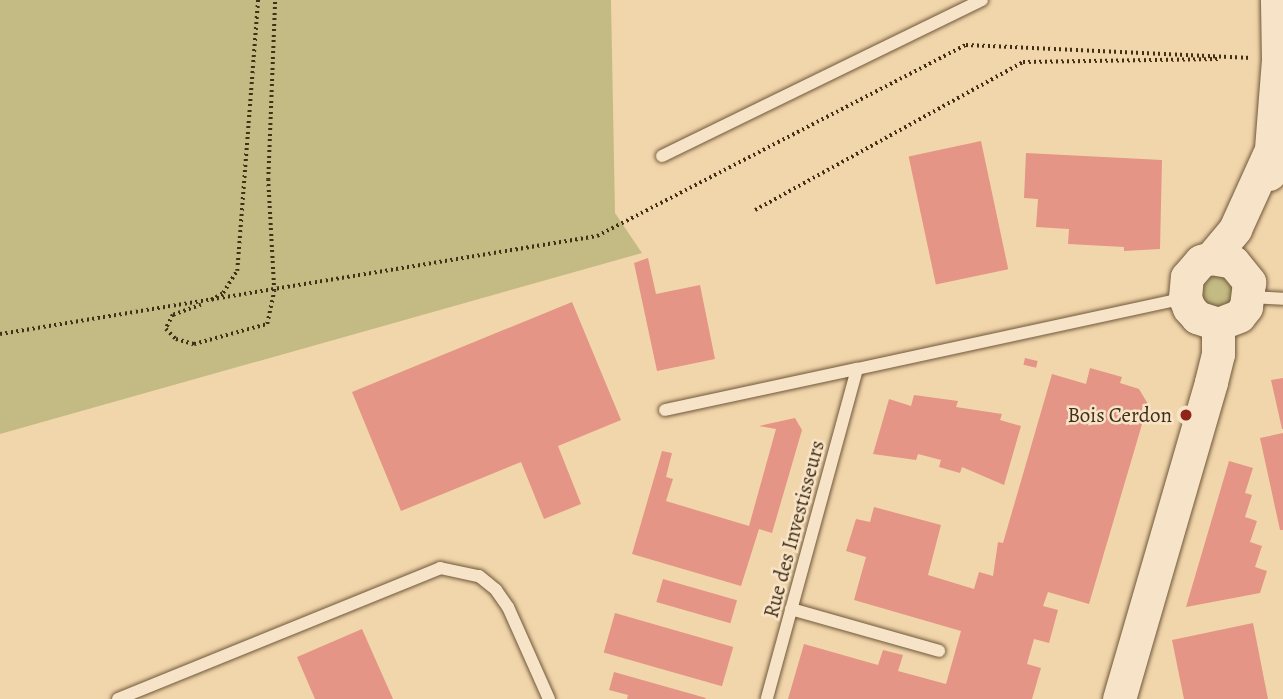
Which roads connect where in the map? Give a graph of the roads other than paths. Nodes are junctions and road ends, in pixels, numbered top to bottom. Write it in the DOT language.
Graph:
graph roads {
  1 [pos="982,0"];
  2 [pos="1278,10"];
  3 [pos="1269,154"];
  4 [pos="662,156"];
  5 [pos="1211,258"];
  6 [pos="1250,289"];
  7 [pos="1185,298"];
  8 [pos="1283,299"];
  9 [pos="1218,324"];
  10 [pos="857,369"];
  11 [pos="665,410"];
  12 [pos="791,609"];
  13 [pos="939,651"];
  14 [pos="118,699"];
  15 [pos="549,699"];
  16 [pos="767,699"];
  17 [pos="1119,699"];
  1 -- 4 [label="lane"];
  2 -- 3 [label="main road"];
  3 -- 5 [label="main road"];
  3 -- 6 [label="main road"];
  5 -- 6 [label="main road"];
  5 -- 7 [label="main road"];
  6 -- 8 [label="lane"];
  6 -- 9 [label="main road"];
  7 -- 9 [label="main road"];
  7 -- 10 [label="lane"];
  9 -- 17 [label="main road"];
  10 -- 11 [label="lane"];
  10 -- 12 [label="lane, Rue des Investisseurs"];
  12 -- 13 [label="lane"];
  12 -- 16 [label="lane, Rue des Investisseurs"];
  14 -- 15 [label="lane"];
}
